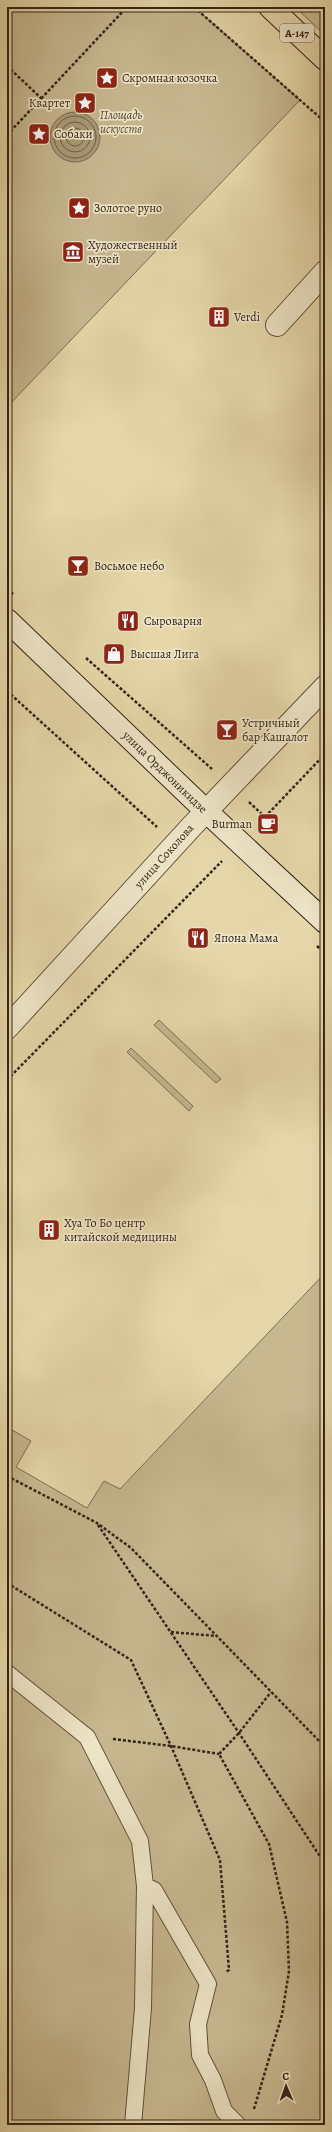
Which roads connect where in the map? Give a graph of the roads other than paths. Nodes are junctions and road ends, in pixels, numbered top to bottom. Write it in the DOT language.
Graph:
graph roads {
  1 [pos="270,7"];
  2 [pos="325,59"];
  3 [pos="325,272"];
  4 [pos="277,325"];
  5 [pos="7,620"];
  6 [pos="325,687"];
  7 [pos="206,811"];
  8 [pos="325,922"];
  9 [pos="7,1028"];
  10 [pos="7,1673"];
  11 [pos="145,1886"];
  12 [pos="133,2125"];
  13 [pos="238,2125"];
  1 -- 2 [label="main road, А-147"];
  3 -- 4 [label="street"];
  5 -- 7 [label="street, улица Орджоникидзе"];
  6 -- 7 [label="street, улица Соколова"];
  7 -- 8 [label="street, улица Орджоникидзе"];
  7 -- 9 [label="street, улица Соколова"];
  10 -- 11 [label="lane"];
  11 -- 12 [label="lane"];
  11 -- 13 [label="lane"];
}
